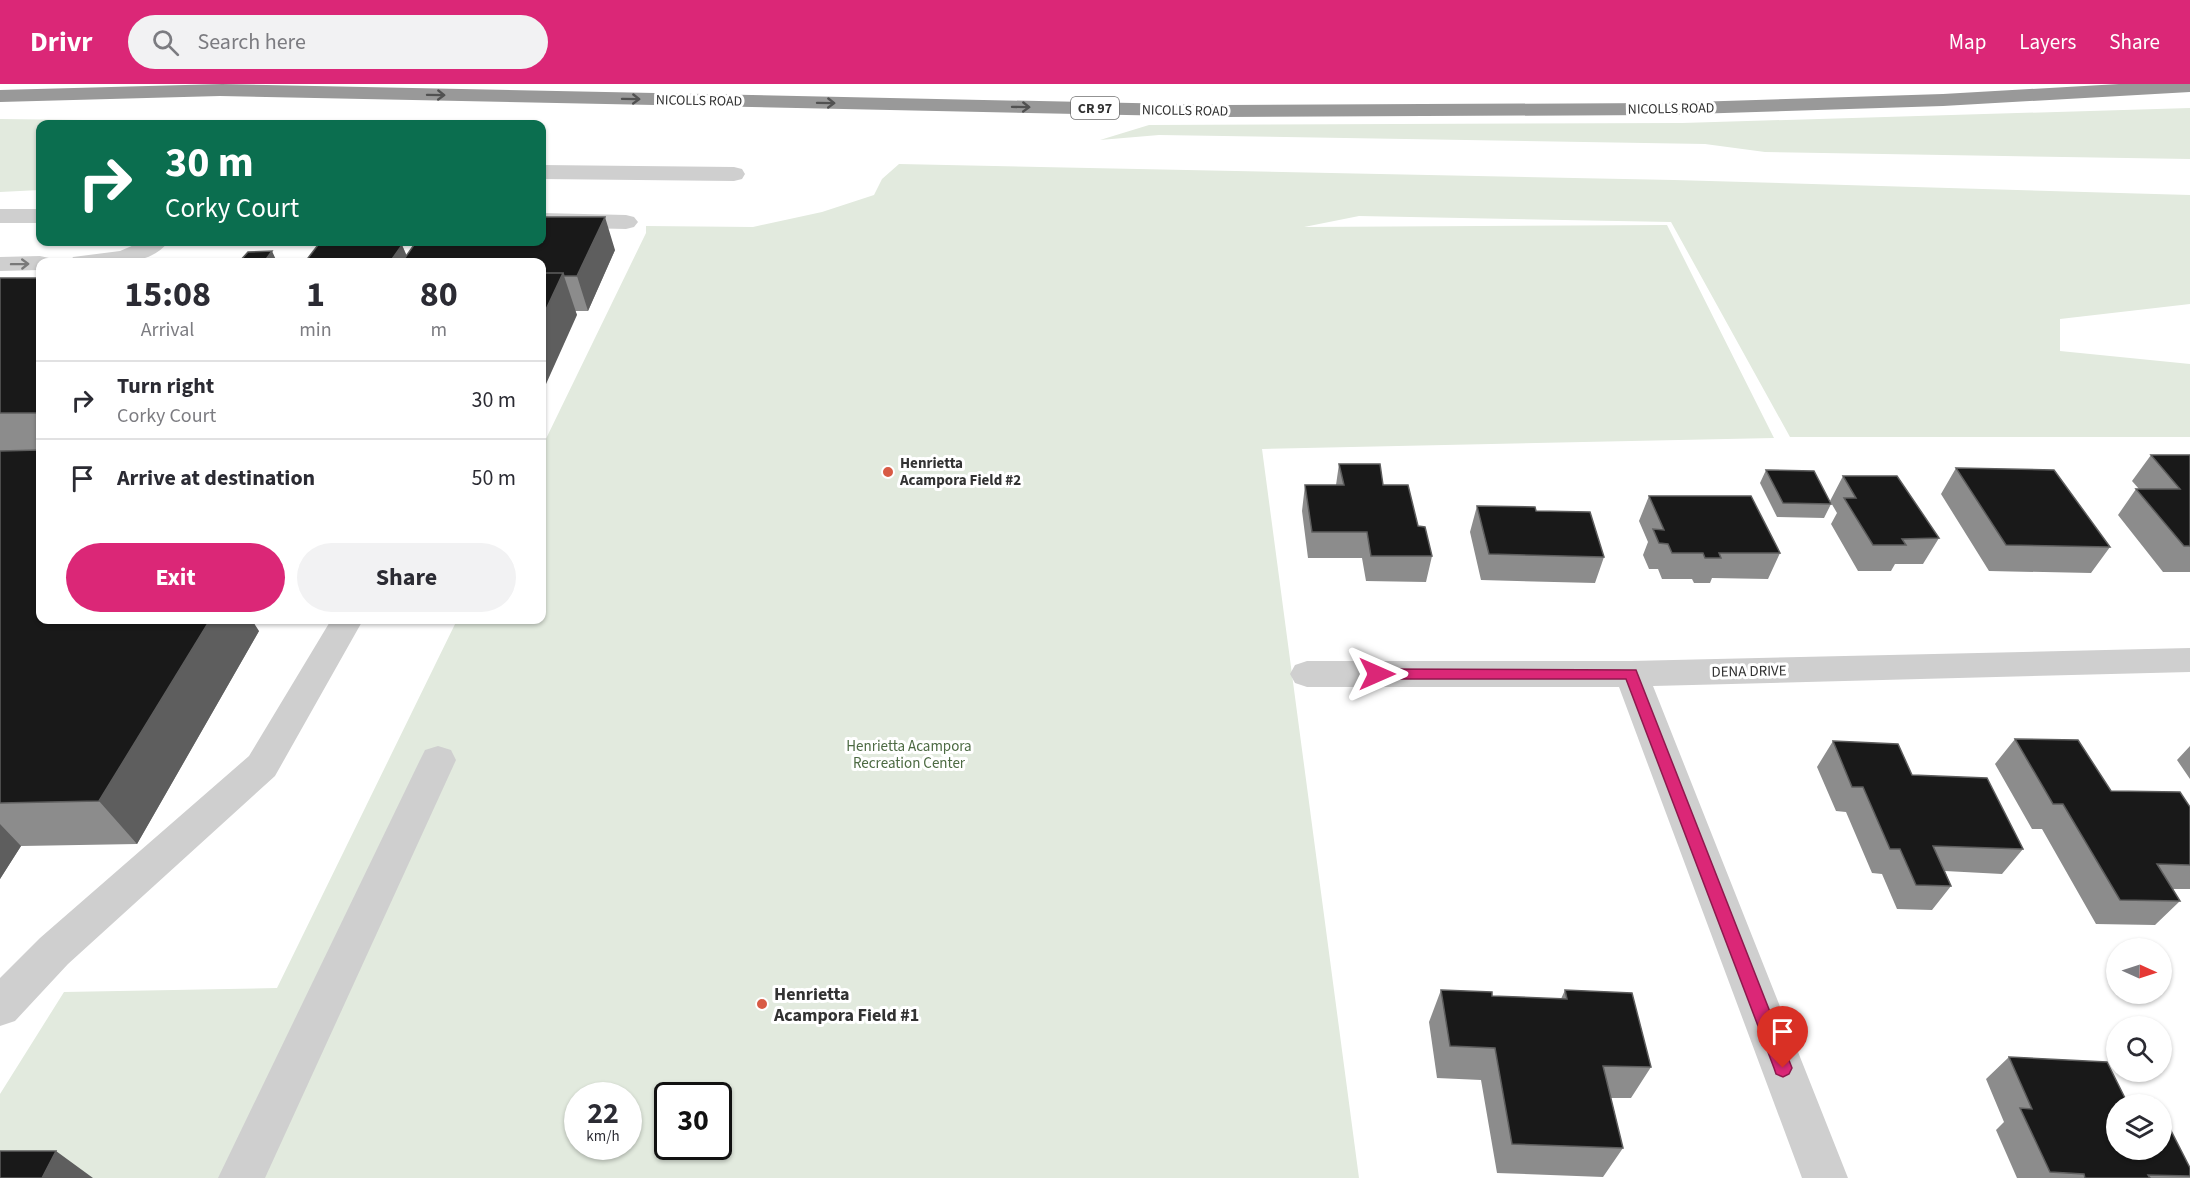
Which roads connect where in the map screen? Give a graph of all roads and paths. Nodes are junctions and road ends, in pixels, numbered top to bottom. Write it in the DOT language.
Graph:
graph roads {
  1 [pos="2190,87"];
  2 [pos="0,96"];
  3 [pos="546,172"];
  4 [pos="734,174"];
  5 [pos="0,216"];
  6 [pos="36,216"];
  7 [pos="546,220"];
  8 [pos="626,222"];
  9 [pos="151,246"];
  10 [pos="382,246"];
  11 [pos="122,258"];
  12 [pos="368,258"];
  13 [pos="36,263"];
  14 [pos="0,264"];
  15 [pos="345,624"];
  16 [pos="2190,660"];
  17 [pos="1307,674"];
  18 [pos="1631,674"];
  19 [pos="438,760"];
  20 [pos="0,1007"];
  21 [pos="241,1178"];
  22 [pos="1825,1178"];
  2 -- 1 [label="highway, NICOLLS ROAD / CR 97, one-way"];
  3 -- 4 [label="street"];
  5 -- 6 [label="street"];
  7 -- 8 [label="street"];
  9 -- 11 [label="street"];
  10 -- 12 [label="street"];
  14 -- 13 [label="street, one-way"];
  15 -- 20 [label="street"];
  16 -- 18 [label="street, DENA DRIVE"];
  17 -- 18 [label="street, DENA DRIVE"];
  18 -- 22 [label="street"];
  19 -- 21 [label="street"];
}
